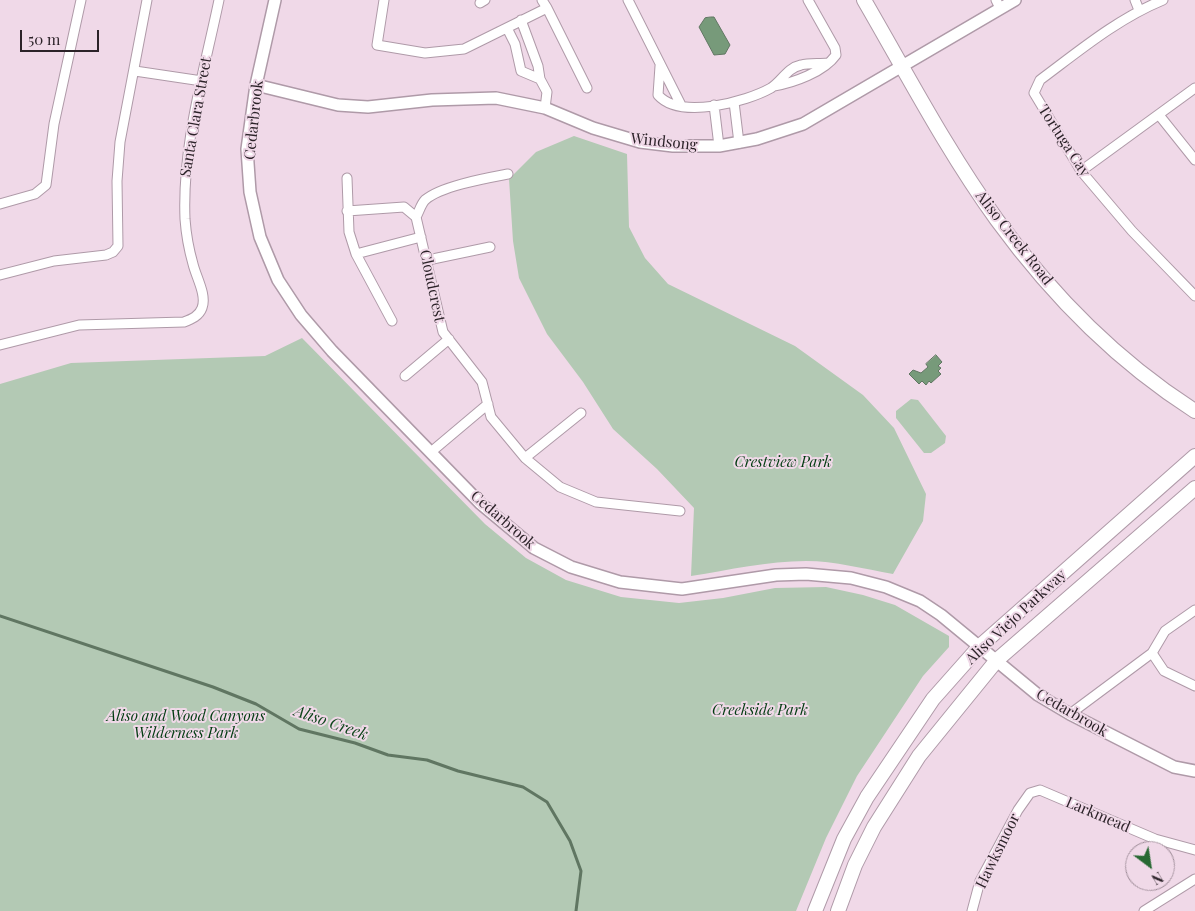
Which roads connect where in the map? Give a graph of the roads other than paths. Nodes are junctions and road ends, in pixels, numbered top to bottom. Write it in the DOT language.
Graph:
graph roads {
  1 [pos="81,0"];
  2 [pos="147,0"];
  3 [pos="219,0"];
  4 [pos="275,0"];
  5 [pos="384,0"];
  6 [pos="628,0"];
  7 [pos="808,0"];
  8 [pos="864,0"];
  9 [pos="1015,0"];
  10 [pos="1135,0"];
  11 [pos="1163,0"];
  12 [pos="544,4"];
  13 [pos="998,4"];
  14 [pos="1139,10"];
  15 [pos="521,20"];
  16 [pos="507,28"];
  17 [pos="828,63"];
  18 [pos="660,66"];
  19 [pos="902,66"];
  20 [pos="135,71"];
  21 [pos="540,79"];
  22 [pos="202,81"];
  23 [pos="256,85"];
  24 [pos="774,86"];
  25 [pos="587,88"];
  26 [pos="1195,88"];
  27 [pos="734,102"];
  28 [pos="681,105"];
  29 [pos="714,105"];
  30 [pos="545,108"];
  31 [pos="1159,115"];
  32 [pos="739,143"];
  33 [pos="719,146"];
  34 [pos="1195,160"];
  35 [pos="1081,171"];
  36 [pos="508,174"];
  37 [pos="347,178"];
  38 [pos="0,204"];
  39 [pos="347,211"];
  40 [pos="416,217"];
  41 [pos="421,237"];
  42 [pos="490,247"];
  43 [pos="356,254"];
  44 [pos="428,260"];
  45 [pos="0,275"];
  46 [pos="1195,296"];
  47 [pos="392,321"];
  48 [pos="449,339"];
  49 [pos="0,345"];
  50 [pos="405,376"];
  51 [pos="488,404"];
  52 [pos="1195,411"];
  53 [pos="581,413"];
  54 [pos="431,452"];
  55 [pos="1195,456"];
  56 [pos="525,458"];
  57 [pos="1195,488"];
  58 [pos="680,512"];
  59 [pos="1195,610"];
  60 [pos="980,646"];
  61 [pos="1152,653"];
  62 [pos="997,660"];
  63 [pos="1195,686"];
  64 [pos="1070,714"];
  65 [pos="1195,771"];
  66 [pos="1030,793"];
  67 [pos="1195,850"];
  68 [pos="1195,879"];
  69 [pos="815,911"];
  70 [pos="838,911"];
  71 [pos="972,911"];
  72 [pos="1144,911"];
  1 -- 38 [label="street"];
  2 -- 20 [label="street"];
  3 -- 22 [label="street, Santa Clara Street"];
  4 -- 23 [label="street, Cedarbrook"];
  5 -- 16 [label="street"];
  6 -- 18 [label="street"];
  7 -- 17 [label="street"];
  8 -- 19 [label="main road, Aliso Creek Road"];
  9 -- 13 [label="street, Windsong"];
  10 -- 14 [label="street"];
  11 -- 14 [label="street"];
  12 -- 15 [label="street"];
  12 -- 25 [label="street"];
  13 -- 19 [label="street, Windsong"];
  14 -- 35 [label="street, Tortuga Cay"];
  15 -- 16 [label="street"];
  15 -- 21 [label="street"];
  16 -- 21 [label="street"];
  17 -- 24 [label="street"];
  17 -- 24 [label="street"];
  18 -- 28 [label="street"];
  18 -- 28 [label="street"];
  19 -- 32 [label="street, Windsong"];
  19 -- 52 [label="main road, Aliso Creek Road"];
  20 -- 22 [label="street"];
  20 -- 45 [label="street"];
  21 -- 30 [label="street"];
  22 -- 49 [label="street, Santa Clara Street"];
  23 -- 30 [label="street, Windsong"];
  23 -- 54 [label="street, Cedarbrook"];
  24 -- 27 [label="street"];
  26 -- 31 [label="street"];
  27 -- 29 [label="street"];
  27 -- 32 [label="street"];
  28 -- 29 [label="street"];
  29 -- 33 [label="street"];
  30 -- 33 [label="street, Windsong"];
  31 -- 34 [label="street"];
  31 -- 35 [label="street"];
  32 -- 33 [label="street, Windsong"];
  35 -- 46 [label="street, Tortuga Cay"];
  36 -- 40 [label="street"];
  37 -- 39 [label="street"];
  39 -- 40 [label="street"];
  39 -- 43 [label="street"];
  40 -- 41 [label="street, Cloudcrest"];
  41 -- 43 [label="street"];
  41 -- 44 [label="street, Cloudcrest"];
  42 -- 44 [label="street"];
  43 -- 47 [label="street"];
  44 -- 48 [label="street, Cloudcrest"];
  48 -- 50 [label="street"];
  48 -- 51 [label="street, Cloudcrest"];
  51 -- 54 [label="street"];
  51 -- 56 [label="street, Cloudcrest"];
  53 -- 56 [label="street"];
  54 -- 60 [label="street, Cedarbrook"];
  55 -- 60 [label="main road, Aliso Viejo Parkway"];
  56 -- 58 [label="street, Cloudcrest"];
  57 -- 62 [label="main road, Aliso Viejo Parkway"];
  59 -- 61 [label="street"];
  60 -- 62 [label="street, Cedarbrook"];
  60 -- 69 [label="main road, Aliso Viejo Parkway"];
  61 -- 63 [label="street"];
  61 -- 64 [label="street"];
  62 -- 64 [label="street, Cedarbrook"];
  62 -- 70 [label="main road, Aliso Viejo Parkway"];
  64 -- 65 [label="street, Cedarbrook"];
  66 -- 67 [label="street, Larkmead"];
  66 -- 71 [label="street, Hawksmoor"];
  68 -- 72 [label="street"];
}
